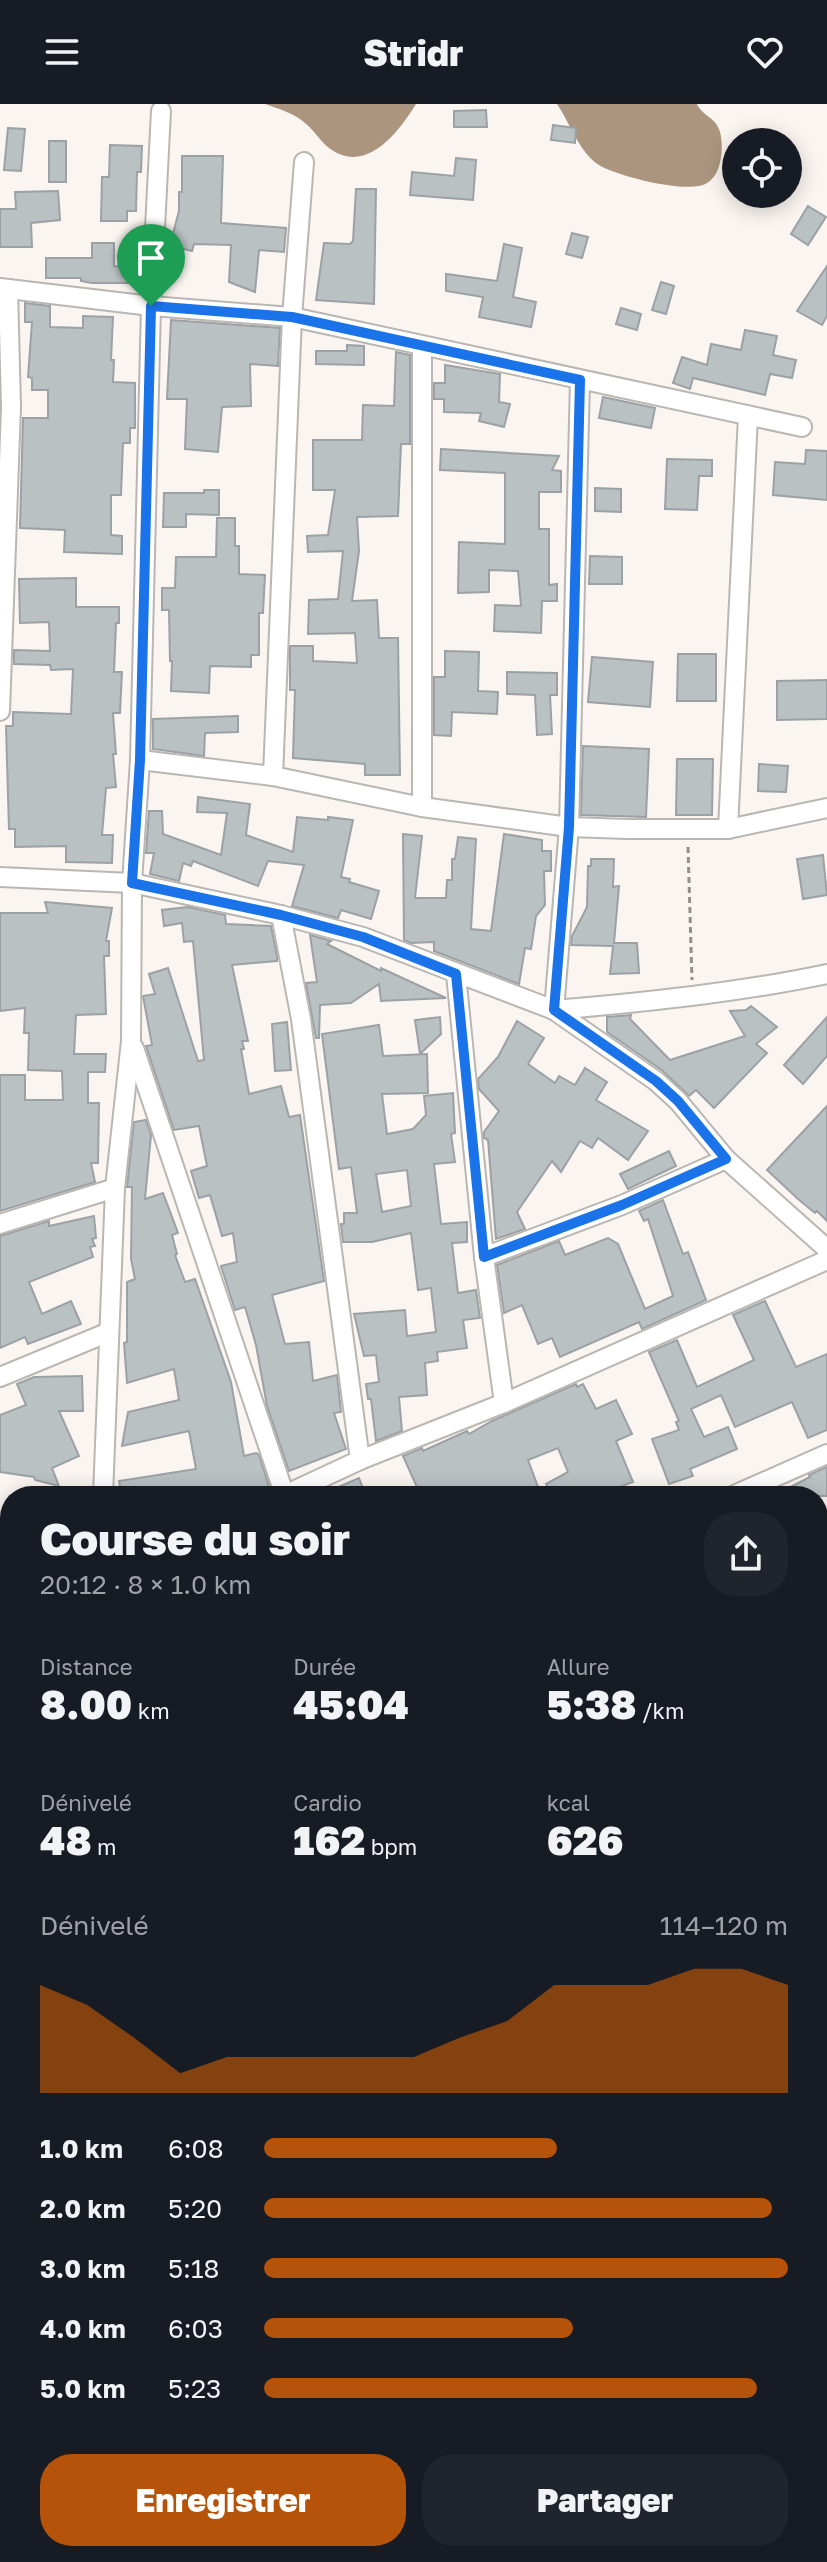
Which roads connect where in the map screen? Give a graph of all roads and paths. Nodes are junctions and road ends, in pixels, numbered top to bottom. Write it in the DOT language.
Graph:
graph roads {
  1 [pos="161,111"];
  2 [pos="304,162"];
  3 [pos="4,288"];
  4 [pos="151,306"];
  5 [pos="292,317"];
  6 [pos="422,346"];
  7 [pos="580,380"];
  8 [pos="5,406"];
  9 [pos="748,416"];
  10 [pos="802,427"];
  11 [pos="3,546"];
  12 [pos="1,689"];
  13 [pos="0,711"];
  14 [pos="140,760"];
  15 [pos="273,776"];
  16 [pos="422,807"];
  17 [pos="827,808"];
  18 [pos="569,827"];
  19 [pos="687,828"];
  20 [pos="728,829"];
  21 [pos="0,877"];
  22 [pos="132,883"];
  23 [pos="281,915"];
  24 [pos="456,974"];
  25 [pos="827,974"];
  26 [pos="693,995"];
  27 [pos="554,1010"];
  28 [pos="131,1041"];
  29 [pos="726,1159"];
  30 [pos="115,1188"];
  31 [pos="0,1224"];
  32 [pos="827,1249"];
  33 [pos="484,1257"];
  34 [pos="827,1260"];
  35 [pos="109,1332"];
  36 [pos="0,1377"];
  37 [pos="504,1403"];
  38 [pos="827,1454"];
  39 [pos="360,1460"];
  40 [pos="103,1486"];
  41 [pos="282,1486"];
  42 [pos="306,1486"];
  43 [pos="755,1486"];
  1 -- 4 [label="street"];
  2 -- 5 [label="street"];
  3 -- 4 [label="street"];
  3 -- 8 [label="street"];
  4 -- 5 [label="street"];
  4 -- 14 [label="street"];
  5 -- 6 [label="street"];
  5 -- 15 [label="street"];
  6 -- 7 [label="street"];
  6 -- 16 [label="street"];
  7 -- 9 [label="street"];
  7 -- 18 [label="street"];
  8 -- 11 [label="street"];
  9 -- 10 [label="street"];
  9 -- 20 [label="street"];
  11 -- 12 [label="street"];
  12 -- 13 [label="street"];
  14 -- 15 [label="street"];
  14 -- 22 [label="street"];
  15 -- 16 [label="street"];
  16 -- 18 [label="street"];
  17 -- 20 [label="street"];
  18 -- 19 [label="street"];
  18 -- 27 [label="street"];
  19 -- 20 [label="street"];
  19 -- 26 [label="path"];
  21 -- 22 [label="street"];
  22 -- 23 [label="street"];
  22 -- 28 [label="street"];
  23 -- 24 [label="street"];
  23 -- 39 [label="street"];
  24 -- 27 [label="street"];
  24 -- 33 [label="street"];
  25 -- 26 [label="street"];
  26 -- 27 [label="street"];
  27 -- 29 [label="street"];
  28 -- 30 [label="street"];
  28 -- 41 [label="street"];
  29 -- 32 [label="street"];
  29 -- 33 [label="street"];
  30 -- 31 [label="street"];
  30 -- 35 [label="street"];
  33 -- 37 [label="street"];
  34 -- 37 [label="street"];
  35 -- 36 [label="street"];
  35 -- 40 [label="street"];
  37 -- 39 [label="street"];
  38 -- 43 [label="street"];
  39 -- 42 [label="street"];
}
